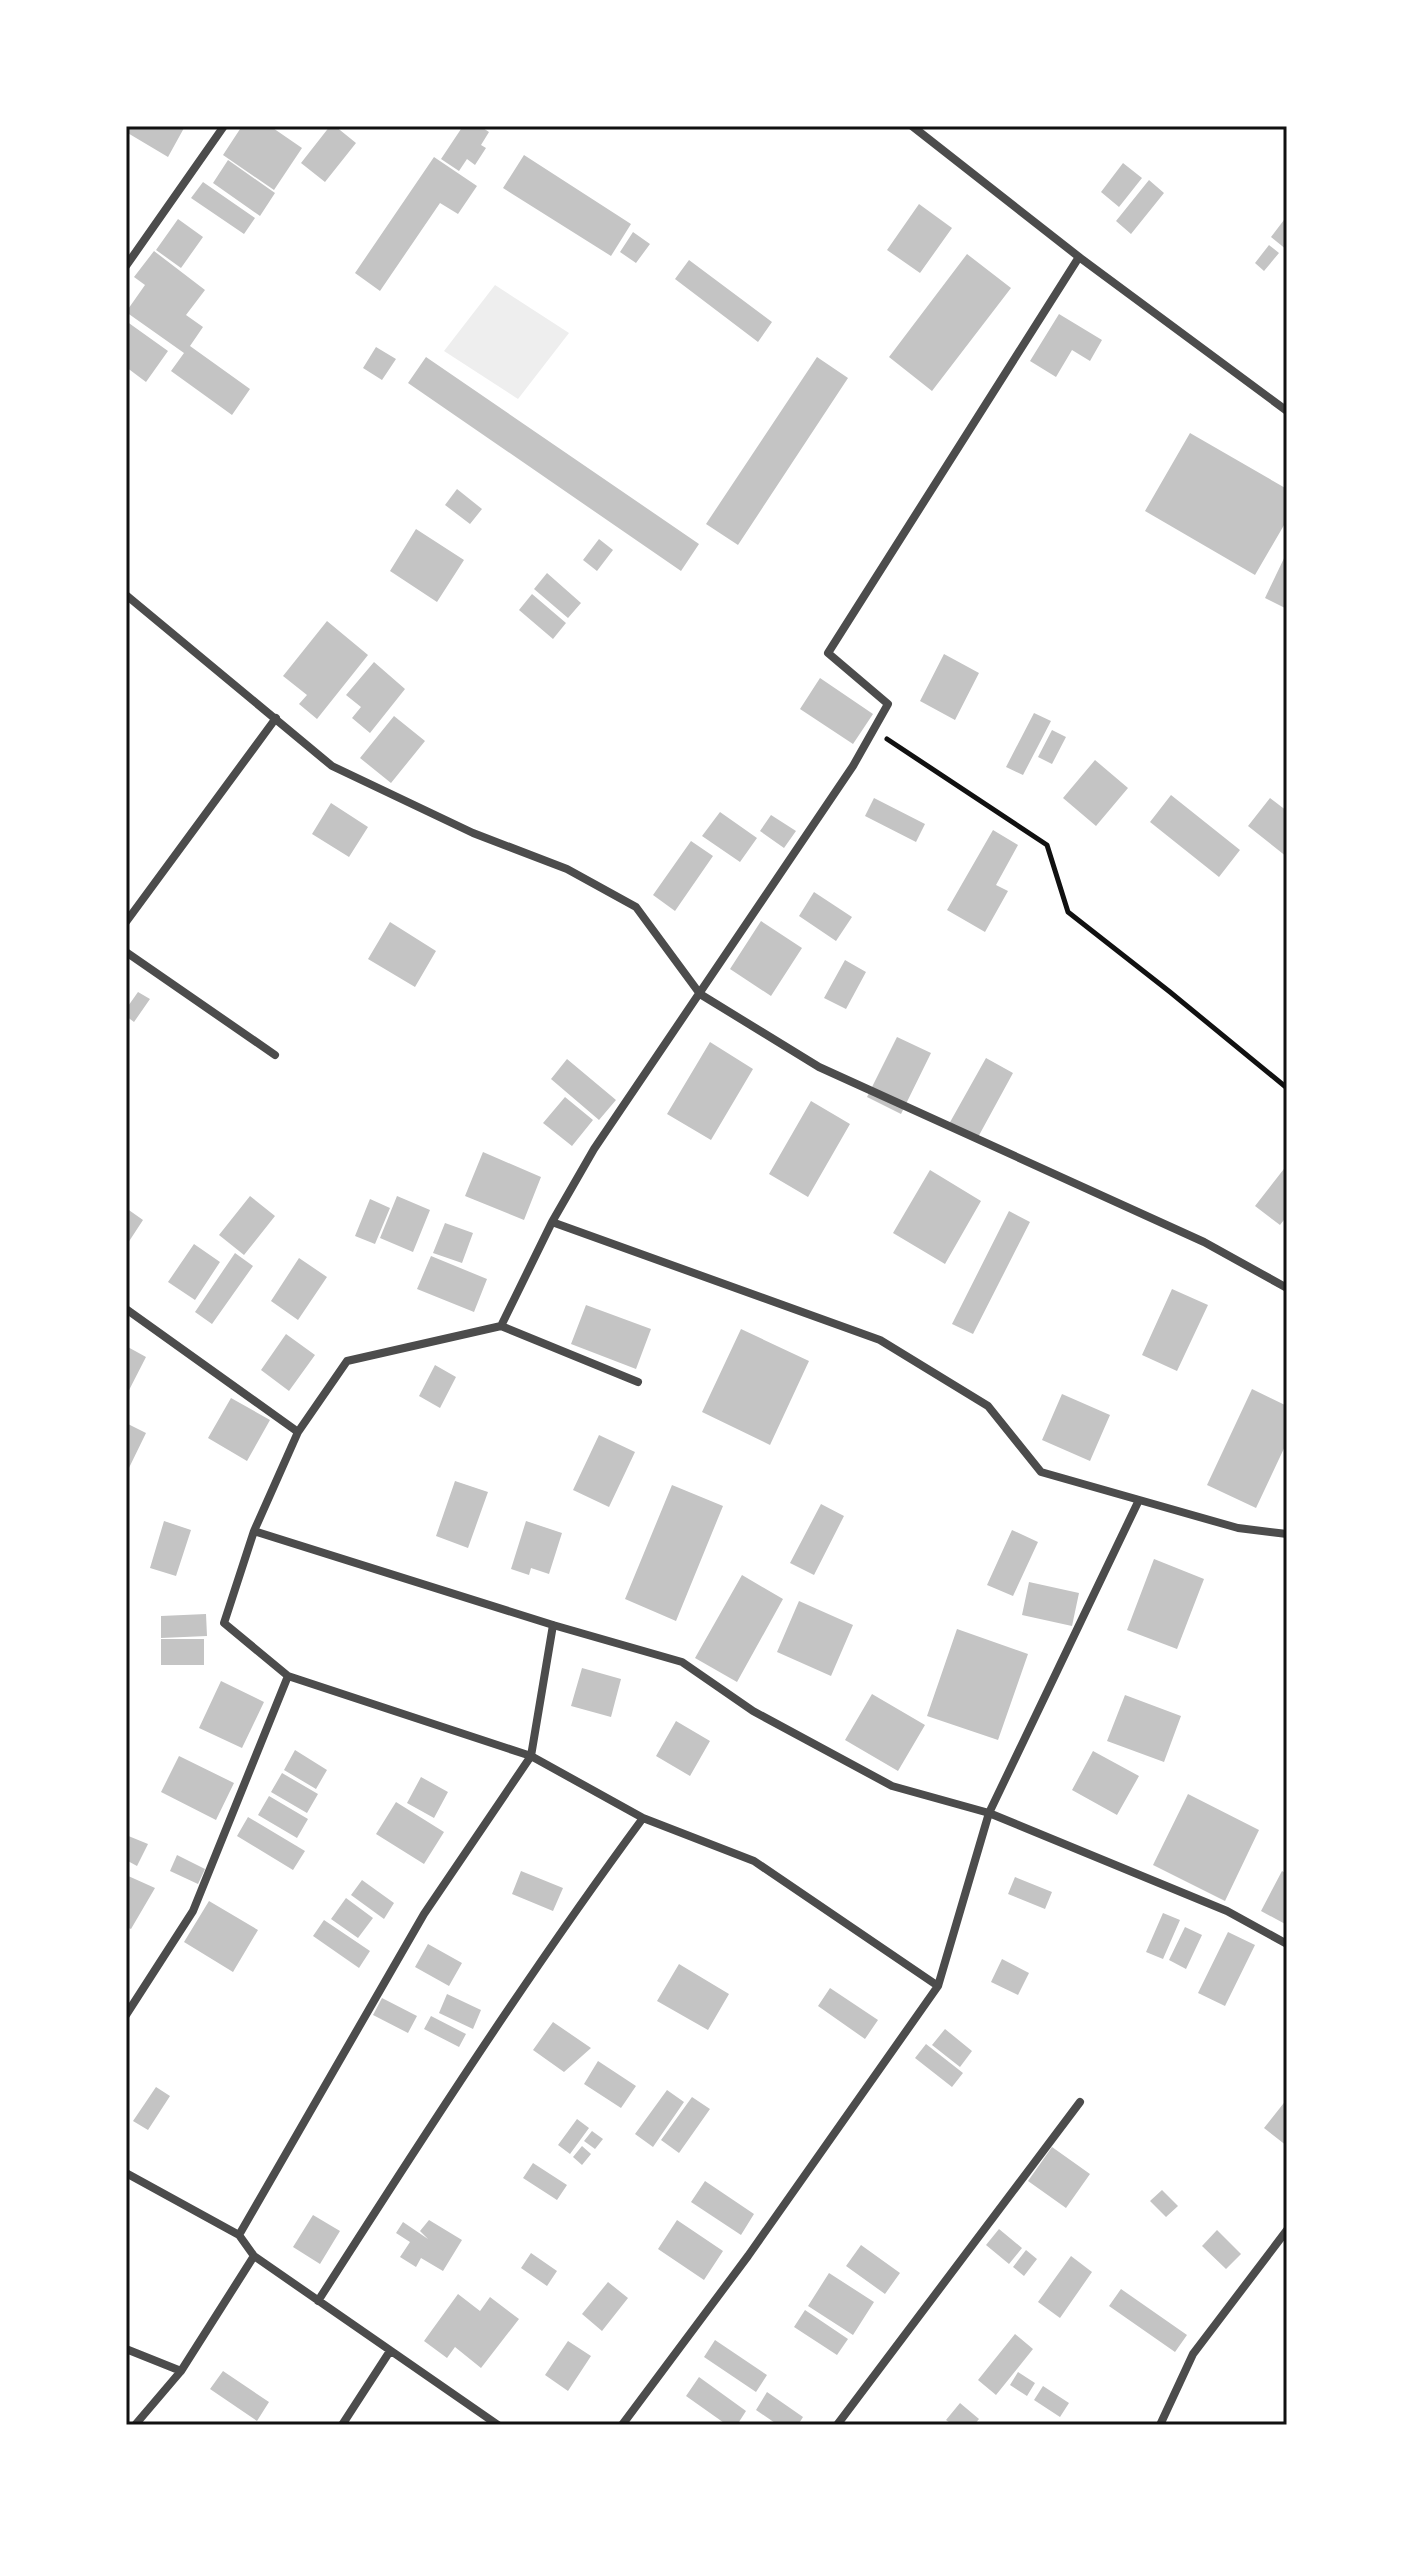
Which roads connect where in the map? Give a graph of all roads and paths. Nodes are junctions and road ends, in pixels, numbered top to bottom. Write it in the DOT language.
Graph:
graph roads {
  1 [pos="224,126"];
  2 [pos="912,126"];
  3 [pos="1079,257"];
  4 [pos="127,263"];
  5 [pos="1287,411"];
  6 [pos="126,595"];
  7 [pos="276,718"];
  8 [pos="874,730"];
  9 [pos="126,922"];
  10 [pos="126,952"];
  11 [pos="700,994"];
  12 [pos="275,1055"];
  13 [pos="1287,1088"];
  14 [pos="552,1222"];
  15 [pos="1287,1288"];
  16 [pos="126,1309"];
  17 [pos="501,1326"];
  18 [pos="638,1382"];
  19 [pos="298,1432"];
  20 [pos="1139,1500"];
  21 [pos="254,1531"];
  22 [pos="1287,1534"];
  23 [pos="553,1625"];
  24 [pos="288,1676"];
  25 [pos="531,1756"];
  26 [pos="989,1813"];
  27 [pos="643,1818"];
  28 [pos="1287,1944"];
  29 [pos="938,1986"];
  30 [pos="126,2015"];
  31 [pos="1080,2102"];
  32 [pos="126,2173"];
  33 [pos="1287,2230"];
  34 [pos="239,2235"];
  35 [pos="254,2256"];
  36 [pos="318,2301"];
  37 [pos="126,2349"];
  38 [pos="390,2351"];
  39 [pos="181,2371"];
  40 [pos="135,2425"];
  41 [pos="342,2425"];
  42 [pos="498,2425"];
  43 [pos="622,2425"];
  44 [pos="837,2425"];
  45 [pos="1160,2425"];
  1 -- 4 [label="street"];
  2 -- 3 [label="street"];
  3 -- 5 [label="street"];
  3 -- 8 [label="street"];
  6 -- 7 [label="street"];
  7 -- 9 [label="street"];
  7 -- 11 [label="street"];
  8 -- 11 [label="street"];
  8 -- 13 [label="path"];
  10 -- 12 [label="street"];
  11 -- 14 [label="street"];
  11 -- 15 [label="street"];
  14 -- 17 [label="street"];
  14 -- 20 [label="street"];
  16 -- 19 [label="street"];
  17 -- 18 [label="street"];
  17 -- 19 [label="street"];
  19 -- 21 [label="street"];
  20 -- 22 [label="street"];
  20 -- 26 [label="street"];
  21 -- 23 [label="street"];
  21 -- 24 [label="street"];
  23 -- 25 [label="street"];
  23 -- 26 [label="street"];
  24 -- 25 [label="street"];
  24 -- 30 [label="street"];
  25 -- 27 [label="street"];
  25 -- 34 [label="street"];
  26 -- 28 [label="street"];
  26 -- 29 [label="street"];
  27 -- 29 [label="street"];
  27 -- 36 [label="street"];
  29 -- 43 [label="street"];
  31 -- 44 [label="street"];
  32 -- 34 [label="street"];
  33 -- 45 [label="street"];
  34 -- 35 [label="street"];
  35 -- 36 [label="street"];
  35 -- 39 [label="street"];
  36 -- 38 [label="street"];
  37 -- 39 [label="street"];
  38 -- 41 [label="street"];
  38 -- 42 [label="street"];
  39 -- 40 [label="street"];
}
